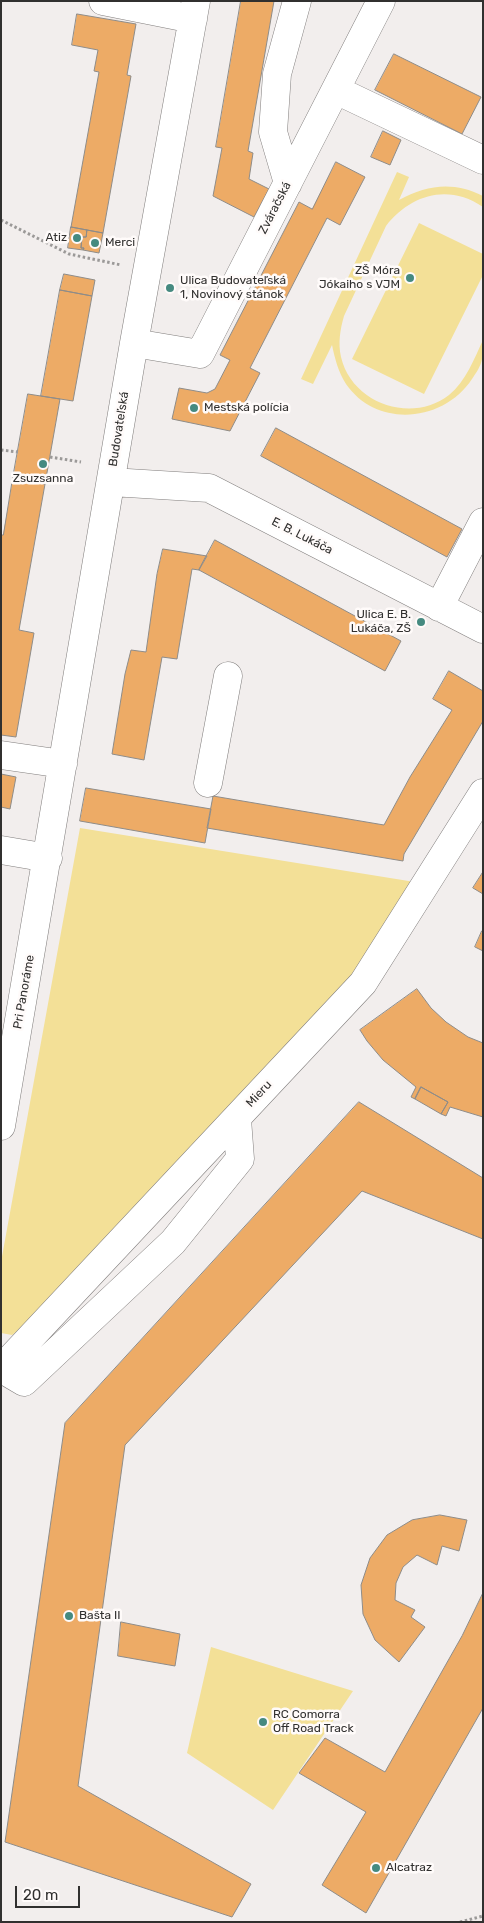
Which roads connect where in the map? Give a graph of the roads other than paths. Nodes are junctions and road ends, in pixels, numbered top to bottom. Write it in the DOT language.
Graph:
graph roads {
  1 [pos="103,1"];
  2 [pos="297,1"];
  3 [pos="381,1"];
  4 [pos="194,10"];
  5 [pos="336,90"];
  6 [pos="483,160"];
  7 [pos="288,183"];
  8 [pos="134,343"];
  9 [pos="111,482"];
  10 [pos="483,522"];
  11 [pos="439,607"];
  12 [pos="483,629"];
  13 [pos="228,676"];
  14 [pos="1,755"];
  15 [pos="63,764"];
  16 [pos="208,783"];
  17 [pos="483,793"];
  18 [pos="1,850"];
  19 [pos="48,858"];
  20 [pos="236,1119"];
  21 [pos="1,1126"];
  22 [pos="1,1369"];
  1 -- 4 [label="street"];
  2 -- 7 [label="street"];
  3 -- 5 [label="street, Zváračská"];
  4 -- 8 [label="street, Budovateľská"];
  5 -- 6 [label="street"];
  5 -- 7 [label="street, Zváračská"];
  7 -- 8 [label="street, Zváračská"];
  8 -- 9 [label="street, Budovateľská"];
  9 -- 11 [label="street, E. B. Lukáča"];
  9 -- 15 [label="street, Budovateľská"];
  10 -- 11 [label="street"];
  11 -- 12 [label="street, E. B. Lukáča"];
  13 -- 16 [label="street"];
  14 -- 15 [label="street"];
  15 -- 19 [label="street, Budovateľská"];
  17 -- 20 [label="street, Mieru"];
  18 -- 19 [label="street"];
  19 -- 21 [label="street, Pri Panoráme"];
  20 -- 22 [label="street, Mieru"];
  20 -- 22 [label="street"];
}
